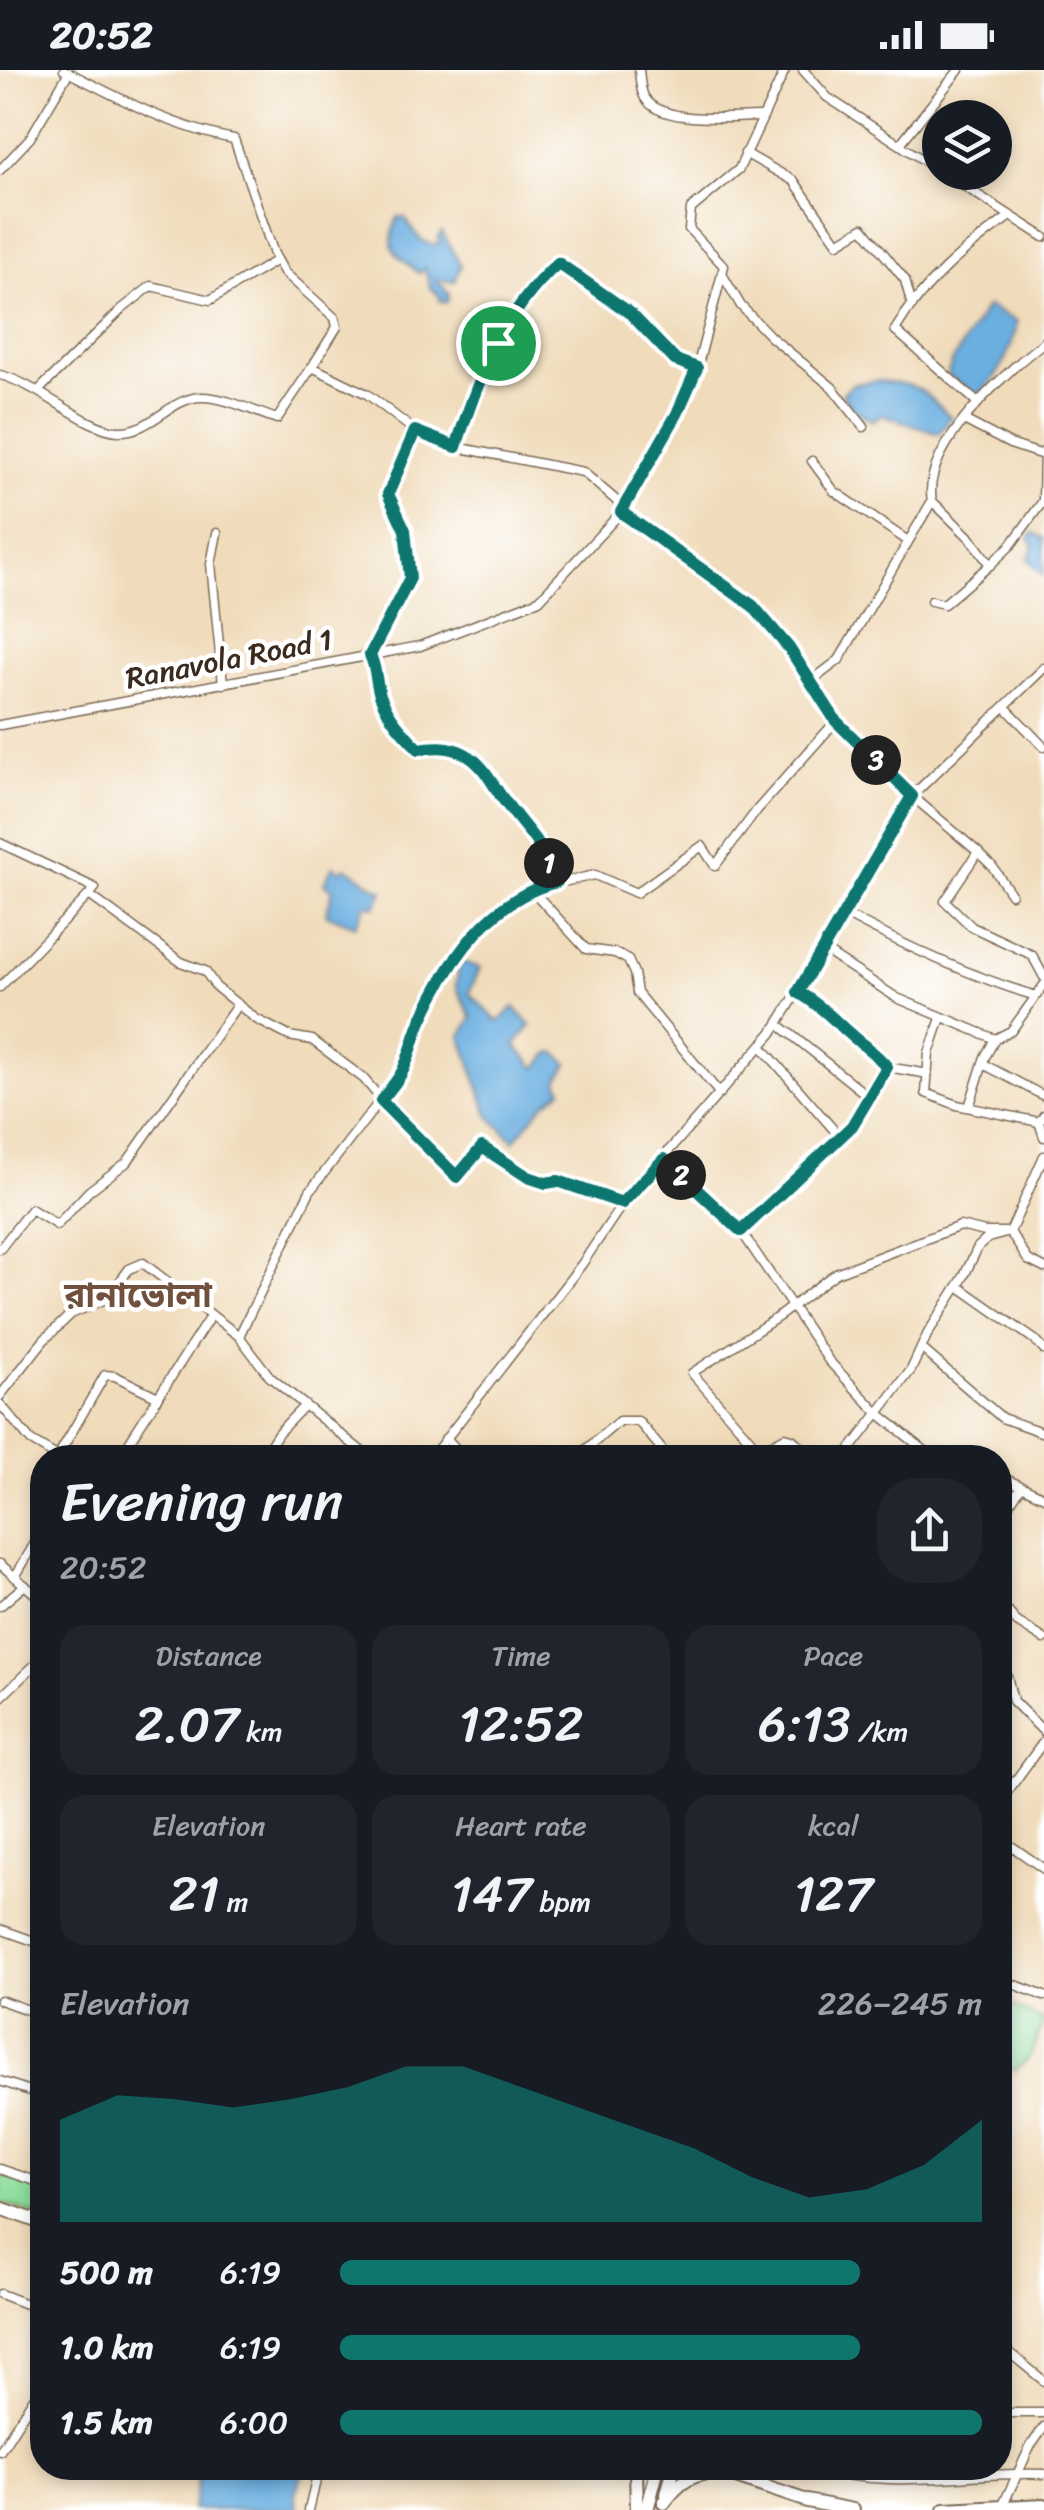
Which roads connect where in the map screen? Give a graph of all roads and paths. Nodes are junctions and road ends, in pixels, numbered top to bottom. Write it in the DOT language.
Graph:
graph roads {
  1 [pos="639,70"];
  2 [pos="786,70"];
  3 [pos="803,70"];
  4 [pos="959,70"];
  5 [pos="68,71"];
  6 [pos="761,117"];
  7 [pos="900,144"];
  8 [pos="746,153"];
  9 [pos="922,159"];
  10 [pos="0,170"];
  11 [pos="969,190"];
  12 [pos="1010,216"];
  13 [pos="1044,221"];
  14 [pos="1041,236"];
  15 [pos="277,260"];
  16 [pos="722,274"];
  17 [pos="912,306"];
  18 [pos="1044,342"];
  19 [pos="312,367"];
  20 [pos="697,368"];
  21 [pos="0,374"];
  22 [pos="38,390"];
  23 [pos="978,402"];
  24 [pos="964,420"];
  25 [pos="864,426"];
  26 [pos="415,431"];
  27 [pos="456,447"];
  28 [pos="1043,453"];
  29 [pos="812,460"];
  30 [pos="932,500"];
  31 [pos="623,510"];
  32 [pos="217,533"];
  33 [pos="908,542"];
  34 [pos="990,565"];
  35 [pos="931,600"];
  36 [pos="370,655"];
  37 [pos="1044,668"];
  38 [pos="810,682"];
  39 [pos="223,684"];
  40 [pos="1005,707"];
  41 [pos="836,721"];
  42 [pos="0,725"];
  43 [pos="1044,747"];
  44 [pos="912,796"];
  45 [pos="0,843"];
  46 [pos="978,852"];
  47 [pos="557,882"];
  48 [pos="531,889"];
  49 [pos="1011,894"];
  50 [pos="89,896"];
  51 [pos="845,914"];
  52 [pos="824,950"];
  53 [pos="1044,977"];
  54 [pos="1044,985"];
  55 [pos="0,986"];
  56 [pos="798,992"];
  57 [pos="1036,996"];
  58 [pos="238,1004"];
  59 [pos="940,1018"];
  60 [pos="778,1024"];
  61 [pos="994,1039"];
  62 [pos="761,1046"];
  63 [pos="983,1064"];
  64 [pos="887,1067"];
  65 [pos="923,1074"];
  66 [pos="720,1094"];
  67 [pos="1044,1096"];
  68 [pos="869,1097"];
  69 [pos="381,1101"];
  70 [pos="969,1107"];
  71 [pos="1042,1118"];
  72 [pos="840,1137"];
  73 [pos="1044,1137"];
  74 [pos="1044,1156"];
  75 [pos="664,1159"];
  76 [pos="622,1203"];
  77 [pos="741,1231"];
  78 [pos="1010,1232"];
  79 [pos="0,1249"];
  80 [pos="1044,1268"];
  81 [pos="958,1286"];
  82 [pos="794,1306"];
  83 [pos="210,1314"];
  84 [pos="239,1336"];
  85 [pos="921,1348"];
  86 [pos="1044,1350"];
  87 [pos="0,1396"];
  88 [pos="158,1397"];
  89 [pos="0,1404"];
  90 [pos="305,1405"];
  91 [pos="878,1413"];
  92 [pos="1044,1433"];
  93 [pos="446,1438"];
  94 [pos="39,1445"];
  95 [pos="64,1445"];
  96 [pos="127,1445"];
  97 [pos="270,1445"];
  98 [pos="354,1445"];
  99 [pos="441,1445"];
  100 [pos="453,1445"];
  101 [pos="591,1445"];
  102 [pos="658,1445"];
  103 [pos="756,1445"];
  104 [pos="770,1445"];
  105 [pos="799,1445"];
  106 [pos="852,1445"];
  107 [pos="918,1445"];
  108 [pos="1012,1482"];
  109 [pos="1021,1486"];
  110 [pos="1044,1496"];
  111 [pos="1012,1500"];
  112 [pos="30,1551"];
  113 [pos="0,1564"];
  114 [pos="15,1577"];
  115 [pos="26,1585"];
  116 [pos="30,1589"];
  117 [pos="0,1606"];
  118 [pos="1012,1616"];
  119 [pos="1044,1638"];
  120 [pos="30,1669"];
  121 [pos="1012,1697"];
  122 [pos="0,1698"];
  123 [pos="1044,1732"];
  124 [pos="1044,1741"];
  125 [pos="1012,1785"];
  126 [pos="1012,1846"];
  127 [pos="1044,1869"];
  128 [pos="0,1929"];
  129 [pos="30,1940"];
  130 [pos="1012,1984"];
  131 [pos="1044,1996"];
  132 [pos="0,2000"];
  133 [pos="30,2011"];
  134 [pos="0,2081"];
  135 [pos="30,2092"];
  136 [pos="0,2169"];
  137 [pos="30,2180"];
  138 [pos="0,2208"];
  139 [pos="30,2219"];
  140 [pos="0,2294"];
  141 [pos="30,2305"];
  142 [pos="1012,2356"];
  143 [pos="1044,2381"];
  144 [pos="30,2404"];
  145 [pos="1012,2413"];
  146 [pos="1044,2414"];
  147 [pos="1044,2427"];
  148 [pos="0,2451"];
  149 [pos="1012,2473"];
  150 [pos="1018,2473"];
  151 [pos="1044,2474"];
  152 [pos="316,2480"];
  153 [pos="636,2480"];
  154 [pos="655,2480"];
  155 [pos="671,2480"];
  156 [pos="684,2480"];
  157 [pos="744,2480"];
  158 [pos="1044,2506"];
  159 [pos="663,2507"];
  160 [pos="1001,2509"];
  161 [pos="309,2510"];
  162 [pos="637,2510"];
  163 [pos="647,2510"];
  164 [pos="853,2510"];
  165 [pos="944,2510"];
  1 -- 6 [label="street"];
  2 -- 6 [label="street"];
  3 -- 7 [label="street"];
  4 -- 7 [label="street"];
  5 -- 10 [label="street"];
  5 -- 15 [label="street"];
  6 -- 8 [label="street"];
  7 -- 9 [label="street"];
  8 -- 16 [label="street"];
  8 -- 17 [label="street"];
  11 -- 12 [label="street"];
  12 -- 14 [label="street"];
  12 -- 17 [label="street"];
  13 -- 14 [label="street"];
  15 -- 19 [label="street"];
  15 -- 22 [label="street"];
  16 -- 20 [label="street, Ranavola Road 1"];
  16 -- 25 [label="street"];
  17 -- 23 [label="street"];
  18 -- 23 [label="street"];
  19 -- 22 [label="street"];
  19 -- 26 [label="street"];
  20 -- 27 [label="street"];
  20 -- 31 [label="street, Ranavola Road 1"];
  21 -- 22 [label="street"];
  23 -- 24 [label="street"];
  24 -- 28 [label="street"];
  24 -- 30 [label="street"];
  26 -- 27 [label="street"];
  26 -- 36 [label="street"];
  27 -- 31 [label="street"];
  28 -- 34 [label="street"];
  29 -- 33 [label="street"];
  30 -- 33 [label="street"];
  30 -- 34 [label="street"];
  31 -- 36 [label="street, Ranavola Road 1"];
  31 -- 38 [label="street"];
  32 -- 39 [label="street"];
  33 -- 38 [label="street"];
  34 -- 35 [label="street"];
  36 -- 39 [label="street, Ranavola Road 1"];
  36 -- 47 [label="street"];
  37 -- 40 [label="street"];
  38 -- 41 [label="street"];
  39 -- 42 [label="street, Ranavola Road 1"];
  40 -- 43 [label="street"];
  40 -- 44 [label="street"];
  41 -- 44 [label="street"];
  41 -- 47 [label="street"];
  44 -- 46 [label="street"];
  44 -- 51 [label="street"];
  45 -- 50 [label="street"];
  46 -- 49 [label="street"];
  46 -- 53 [label="street"];
  47 -- 48 [label="street"];
  48 -- 66 [label="street"];
  48 -- 69 [label="street"];
  50 -- 55 [label="street"];
  50 -- 58 [label="street"];
  51 -- 52 [label="street"];
  51 -- 57 [label="street"];
  52 -- 56 [label="street"];
  52 -- 59 [label="street"];
  54 -- 57 [label="street"];
  56 -- 60 [label="street"];
  56 -- 64 [label="street"];
  57 -- 61 [label="street"];
  58 -- 69 [label="street"];
  58 -- 79 [label="street"];
  59 -- 61 [label="street"];
  59 -- 70 [label="street"];
  60 -- 62 [label="street"];
  60 -- 68 [label="street"];
  61 -- 63 [label="street"];
  62 -- 66 [label="street"];
  62 -- 72 [label="street"];
  63 -- 67 [label="street"];
  63 -- 70 [label="street"];
  64 -- 65 [label="street"];
  64 -- 68 [label="street"];
  66 -- 75 [label="street"];
  68 -- 72 [label="street"];
  69 -- 76 [label="street"];
  69 -- 84 [label="street"];
  70 -- 71 [label="street"];
  71 -- 73 [label="street"];
  72 -- 77 [label="street"];
  74 -- 78 [label="street"];
  75 -- 76 [label="street"];
  75 -- 77 [label="street"];
  76 -- 93 [label="street"];
  77 -- 82 [label="street"];
  78 -- 80 [label="street"];
  78 -- 81 [label="street"];
  78 -- 82 [label="street"];
  81 -- 85 [label="street"];
  81 -- 86 [label="street"];
  82 -- 91 [label="street"];
  82 -- 103 [label="street"];
  83 -- 84 [label="street"];
  83 -- 87 [label="street"];
  83 -- 88 [label="street"];
  84 -- 90 [label="street"];
  85 -- 91 [label="street"];
  85 -- 92 [label="street"];
  88 -- 95 [label="street"];
  88 -- 96 [label="street"];
  89 -- 94 [label="street"];
  90 -- 97 [label="street"];
  90 -- 98 [label="street"];
  91 -- 106 [label="street"];
  91 -- 107 [label="street"];
  93 -- 99 [label="street"];
  93 -- 100 [label="street"];
  101 -- 102 [label="street"];
  104 -- 105 [label="street"];
  108 -- 109 [label="street"];
  109 -- 110 [label="street"];
  109 -- 111 [label="street"];
  112 -- 114 [label="street"];
  113 -- 114 [label="street"];
  114 -- 115 [label="street"];
  115 -- 116 [label="street"];
  115 -- 117 [label="street"];
  118 -- 119 [label="street"];
  120 -- 122 [label="street"];
  121 -- 123 [label="street"];
  124 -- 125 [label="street"];
  126 -- 127 [label="street"];
  128 -- 129 [label="street"];
  130 -- 131 [label="street"];
  132 -- 133 [label="street"];
  134 -- 135 [label="street"];
  136 -- 137 [label="street"];
  138 -- 139 [label="main road"];
  140 -- 141 [label="street"];
  142 -- 143 [label="street"];
  144 -- 148 [label="street"];
  145 -- 146 [label="street"];
  147 -- 150 [label="street"];
  149 -- 150 [label="street"];
  150 -- 151 [label="street"];
  150 -- 160 [label="street"];
  152 -- 161 [label="street"];
  153 -- 162 [label="main road"];
  154 -- 163 [label="main road"];
  155 -- 159 [label="main road"];
  156 -- 159 [label="main road"];
  157 -- 164 [label="main road"];
  158 -- 160 [label="main road"];
  160 -- 165 [label="main road"];
}
